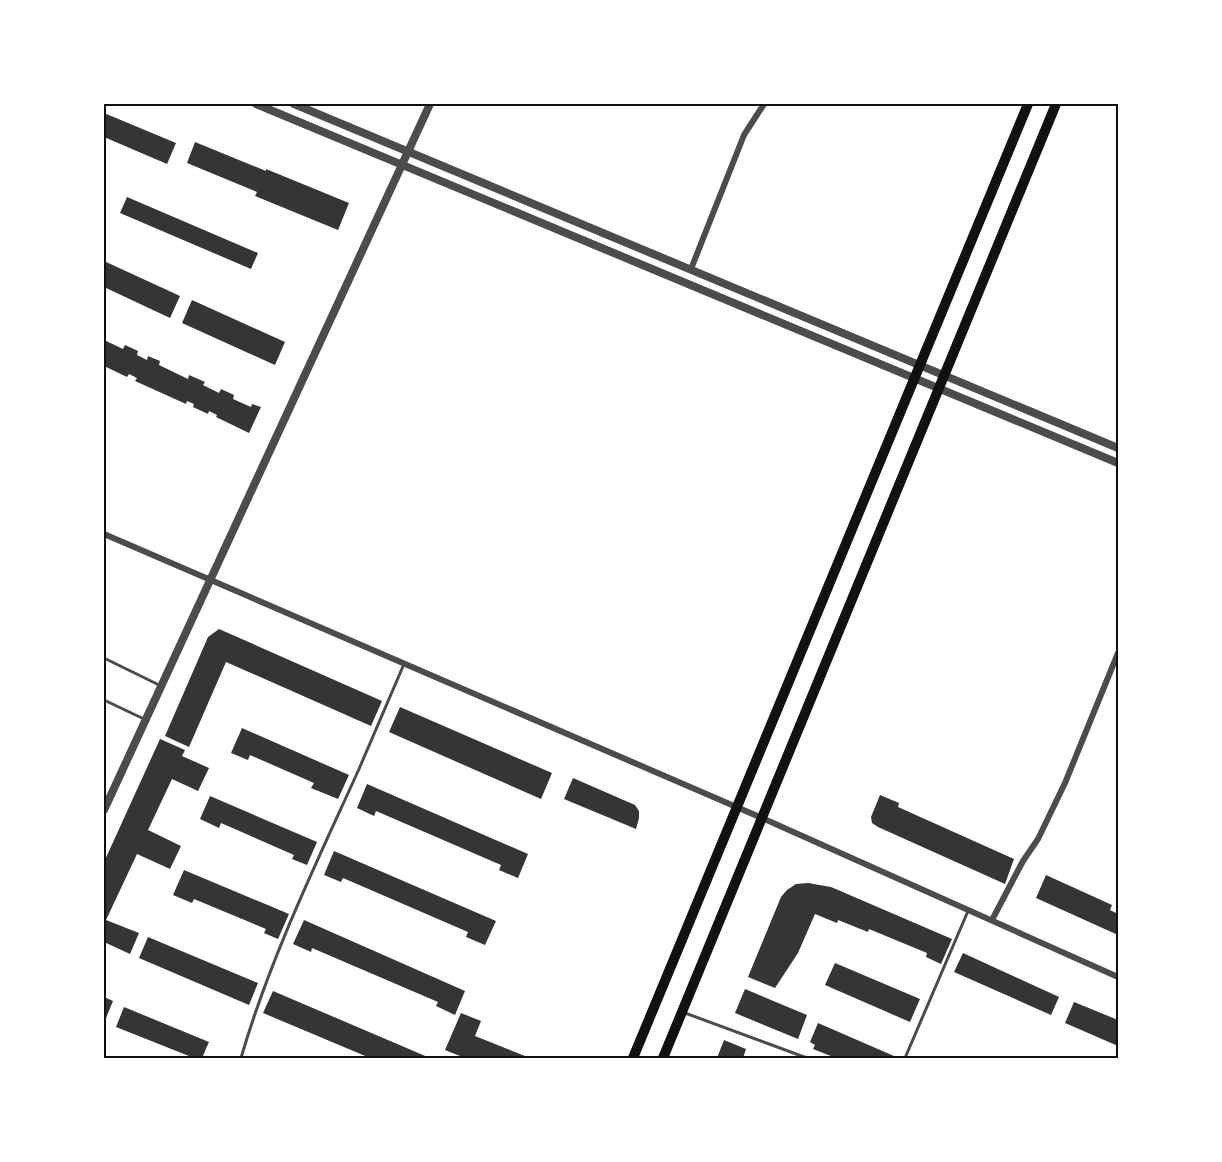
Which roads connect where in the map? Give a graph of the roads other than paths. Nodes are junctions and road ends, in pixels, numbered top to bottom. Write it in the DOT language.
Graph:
graph roads {
  1 [pos="256,104"];
  2 [pos="294,104"];
  3 [pos="430,104"];
  4 [pos="764,104"];
  5 [pos="1028,104"];
  6 [pos="1056,104"];
  7 [pos="408,151"];
  8 [pos="402,165"];
  9 [pos="691,269"];
  10 [pos="920,364"];
  11 [pos="944,375"];
  12 [pos="915,378"];
  13 [pos="939,388"];
  14 [pos="1119,448"];
  15 [pos="1119,463"];
  16 [pos="104,534"];
  17 [pos="210,580"];
  18 [pos="1119,653"];
  19 [pos="104,658"];
  20 [pos="404,664"];
  21 [pos="161,686"];
  22 [pos="104,700"];
  23 [pos="145,719"];
  24 [pos="737,808"];
  25 [pos="104,810"];
  26 [pos="762,818"];
  27 [pos="969,910"];
  28 [pos="992,920"];
  29 [pos="1119,976"];
  30 [pos="683,1012"];
  31 [pos="241,1059"];
  32 [pos="633,1059"];
  33 [pos="663,1059"];
  34 [pos="807,1059"];
  35 [pos="905,1059"];
  1 -- 8 [label="street"];
  2 -- 7 [label="street"];
  3 -- 7 [label="street"];
  4 -- 9 [label="street"];
  5 -- 10 [label="main road"];
  6 -- 11 [label="main road"];
  7 -- 8 [label="street"];
  7 -- 9 [label="street"];
  8 -- 12 [label="street"];
  8 -- 17 [label="street"];
  9 -- 10 [label="street"];
  10 -- 11 [label="street"];
  10 -- 12 [label="main road"];
  11 -- 13 [label="main road"];
  11 -- 14 [label="street"];
  12 -- 13 [label="street"];
  12 -- 24 [label="main road"];
  13 -- 15 [label="street"];
  13 -- 26 [label="main road"];
  16 -- 17 [label="street"];
  17 -- 20 [label="street"];
  17 -- 21 [label="street"];
  18 -- 28 [label="street"];
  19 -- 21 [label="lane"];
  20 -- 24 [label="street"];
  20 -- 31 [label="lane"];
  21 -- 23 [label="street"];
  22 -- 23 [label="lane"];
  23 -- 25 [label="street"];
  24 -- 26 [label="street"];
  24 -- 32 [label="main road"];
  26 -- 27 [label="street"];
  26 -- 30 [label="main road"];
  27 -- 28 [label="street"];
  27 -- 35 [label="lane"];
  28 -- 29 [label="street"];
  30 -- 33 [label="main road"];
  30 -- 34 [label="lane"];
}
